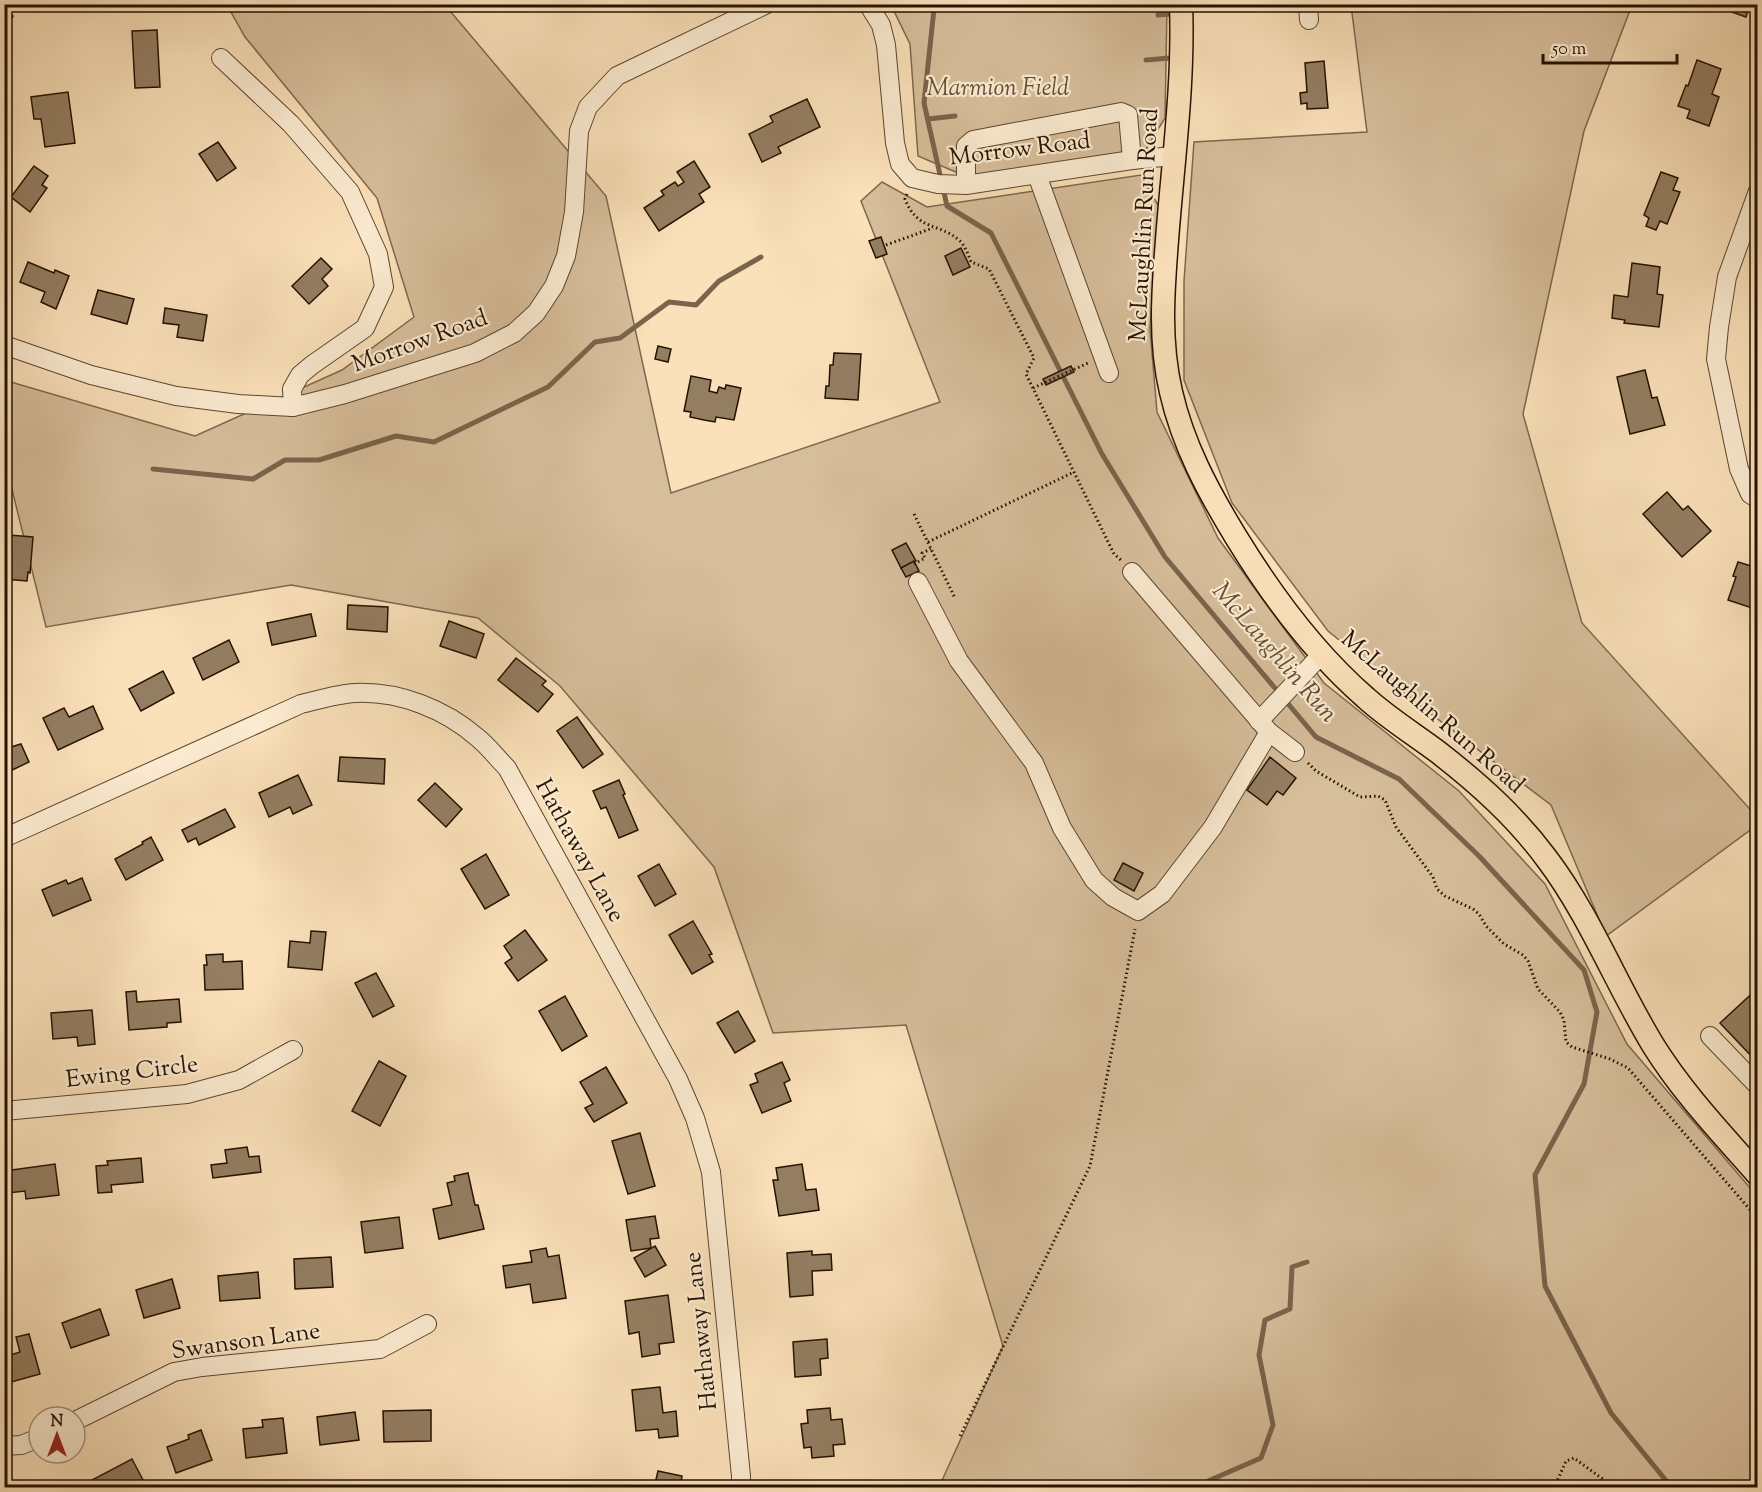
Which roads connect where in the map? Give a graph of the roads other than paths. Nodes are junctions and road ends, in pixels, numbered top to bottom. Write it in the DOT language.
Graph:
graph roads {
  1 [pos="767,4"];
  2 [pos="868,4"];
  3 [pos="1181,4"];
  4 [pos="221,58"];
  5 [pos="1173,156"];
  6 [pos="1132,160"];
  7 [pos="1037,175"];
  8 [pos="961,185"];
  9 [pos="1758,191"];
  10 [pos="4,345"];
  11 [pos="1110,373"];
  12 [pos="292,407"];
  13 [pos="1758,500"];
  14 [pos="1132,572"];
  15 [pos="918,582"];
  16 [pos="1322,655"];
  17 [pos="1266,721"];
  18 [pos="1295,752"];
  19 [pos="4,838"];
  20 [pos="1710,1036"];
  21 [pos="293,1050"];
  22 [pos="1758,1086"];
  23 [pos="4,1111"];
  24 [pos="1758,1175"];
  25 [pos="427,1324"];
  26 [pos="87,1415"];
  27 [pos="27,1443"];
  28 [pos="4,1446"];
  29 [pos="741,1488"];
  1 -- 12 [label="street, Morrow Road"];
  2 -- 8 [label="street, Morrow Road"];
  3 -- 5 [label="main road, McLaughlin Run Road"];
  4 -- 12 [label="street"];
  5 -- 6 [label="street, Morrow Road"];
  5 -- 16 [label="main road, McLaughlin Run Road"];
  6 -- 7 [label="street, Morrow Road"];
  6 -- 8 [label="street"];
  7 -- 8 [label="street, Morrow Road"];
  7 -- 11 [label="street"];
  9 -- 13 [label="street"];
  10 -- 12 [label="street, Morrow Road"];
  14 -- 17 [label="street"];
  15 -- 17 [label="street"];
  16 -- 17 [label="street"];
  16 -- 24 [label="main road, McLaughlin Run Road"];
  17 -- 18 [label="street"];
  19 -- 29 [label="street, Hathaway Lane"];
  20 -- 22 [label="street"];
  21 -- 23 [label="street, Ewing Circle"];
  25 -- 26 [label="street, Swanson Lane"];
  27 -- 28 [label="street"];
}
